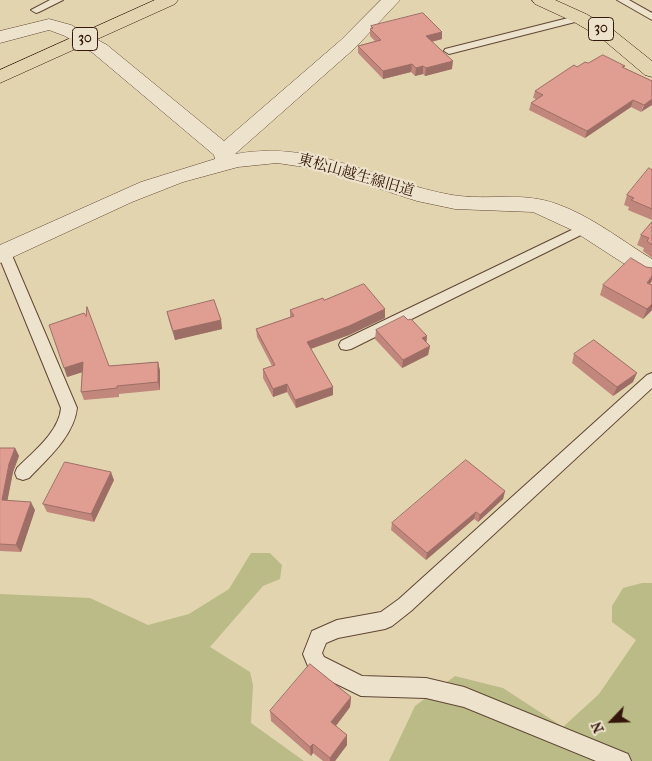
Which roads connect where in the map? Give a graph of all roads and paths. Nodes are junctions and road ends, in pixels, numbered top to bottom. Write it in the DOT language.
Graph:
graph roads {
  1 [pos="58,0"];
  2 [pos="169,0"];
  3 [pos="391,0"];
  4 [pos="541,0"];
  5 [pos="622,0"];
  6 [pos="36,10"];
  7 [pos="640,10"];
  8 [pos="652,17"];
  9 [pos="580,18"];
  10 [pos="652,28"];
  11 [pos="0,37"];
  12 [pos="82,40"];
  13 [pos="449,51"];
  14 [pos="652,71"];
  15 [pos="0,77"];
  16 [pos="226,157"];
  17 [pos="584,228"];
  18 [pos="2,254"];
  19 [pos="652,270"];
  20 [pos="346,345"];
  21 [pos="652,379"];
  22 [pos="23,472"];
  23 [pos="621,761"];
  1 -- 6 [label="lane"];
  2 -- 12 [label="main road, 30"];
  3 -- 16 [label="street"];
  4 -- 9 [label="main road, 30"];
  5 -- 7 [label="lane"];
  7 -- 8 [label="lane"];
  7 -- 10 [label="lane"];
  9 -- 13 [label="lane"];
  9 -- 14 [label="main road, 30"];
  11 -- 12 [label="street"];
  12 -- 15 [label="main road, 30"];
  12 -- 16 [label="street"];
  16 -- 17 [label="street, 東松山越生線旧道"];
  16 -- 18 [label="street, 東松山越生線旧道"];
  17 -- 19 [label="street, 東松山越生線旧道"];
  17 -- 20 [label="lane"];
  18 -- 22 [label="lane"];
  21 -- 23 [label="lane"];
}
